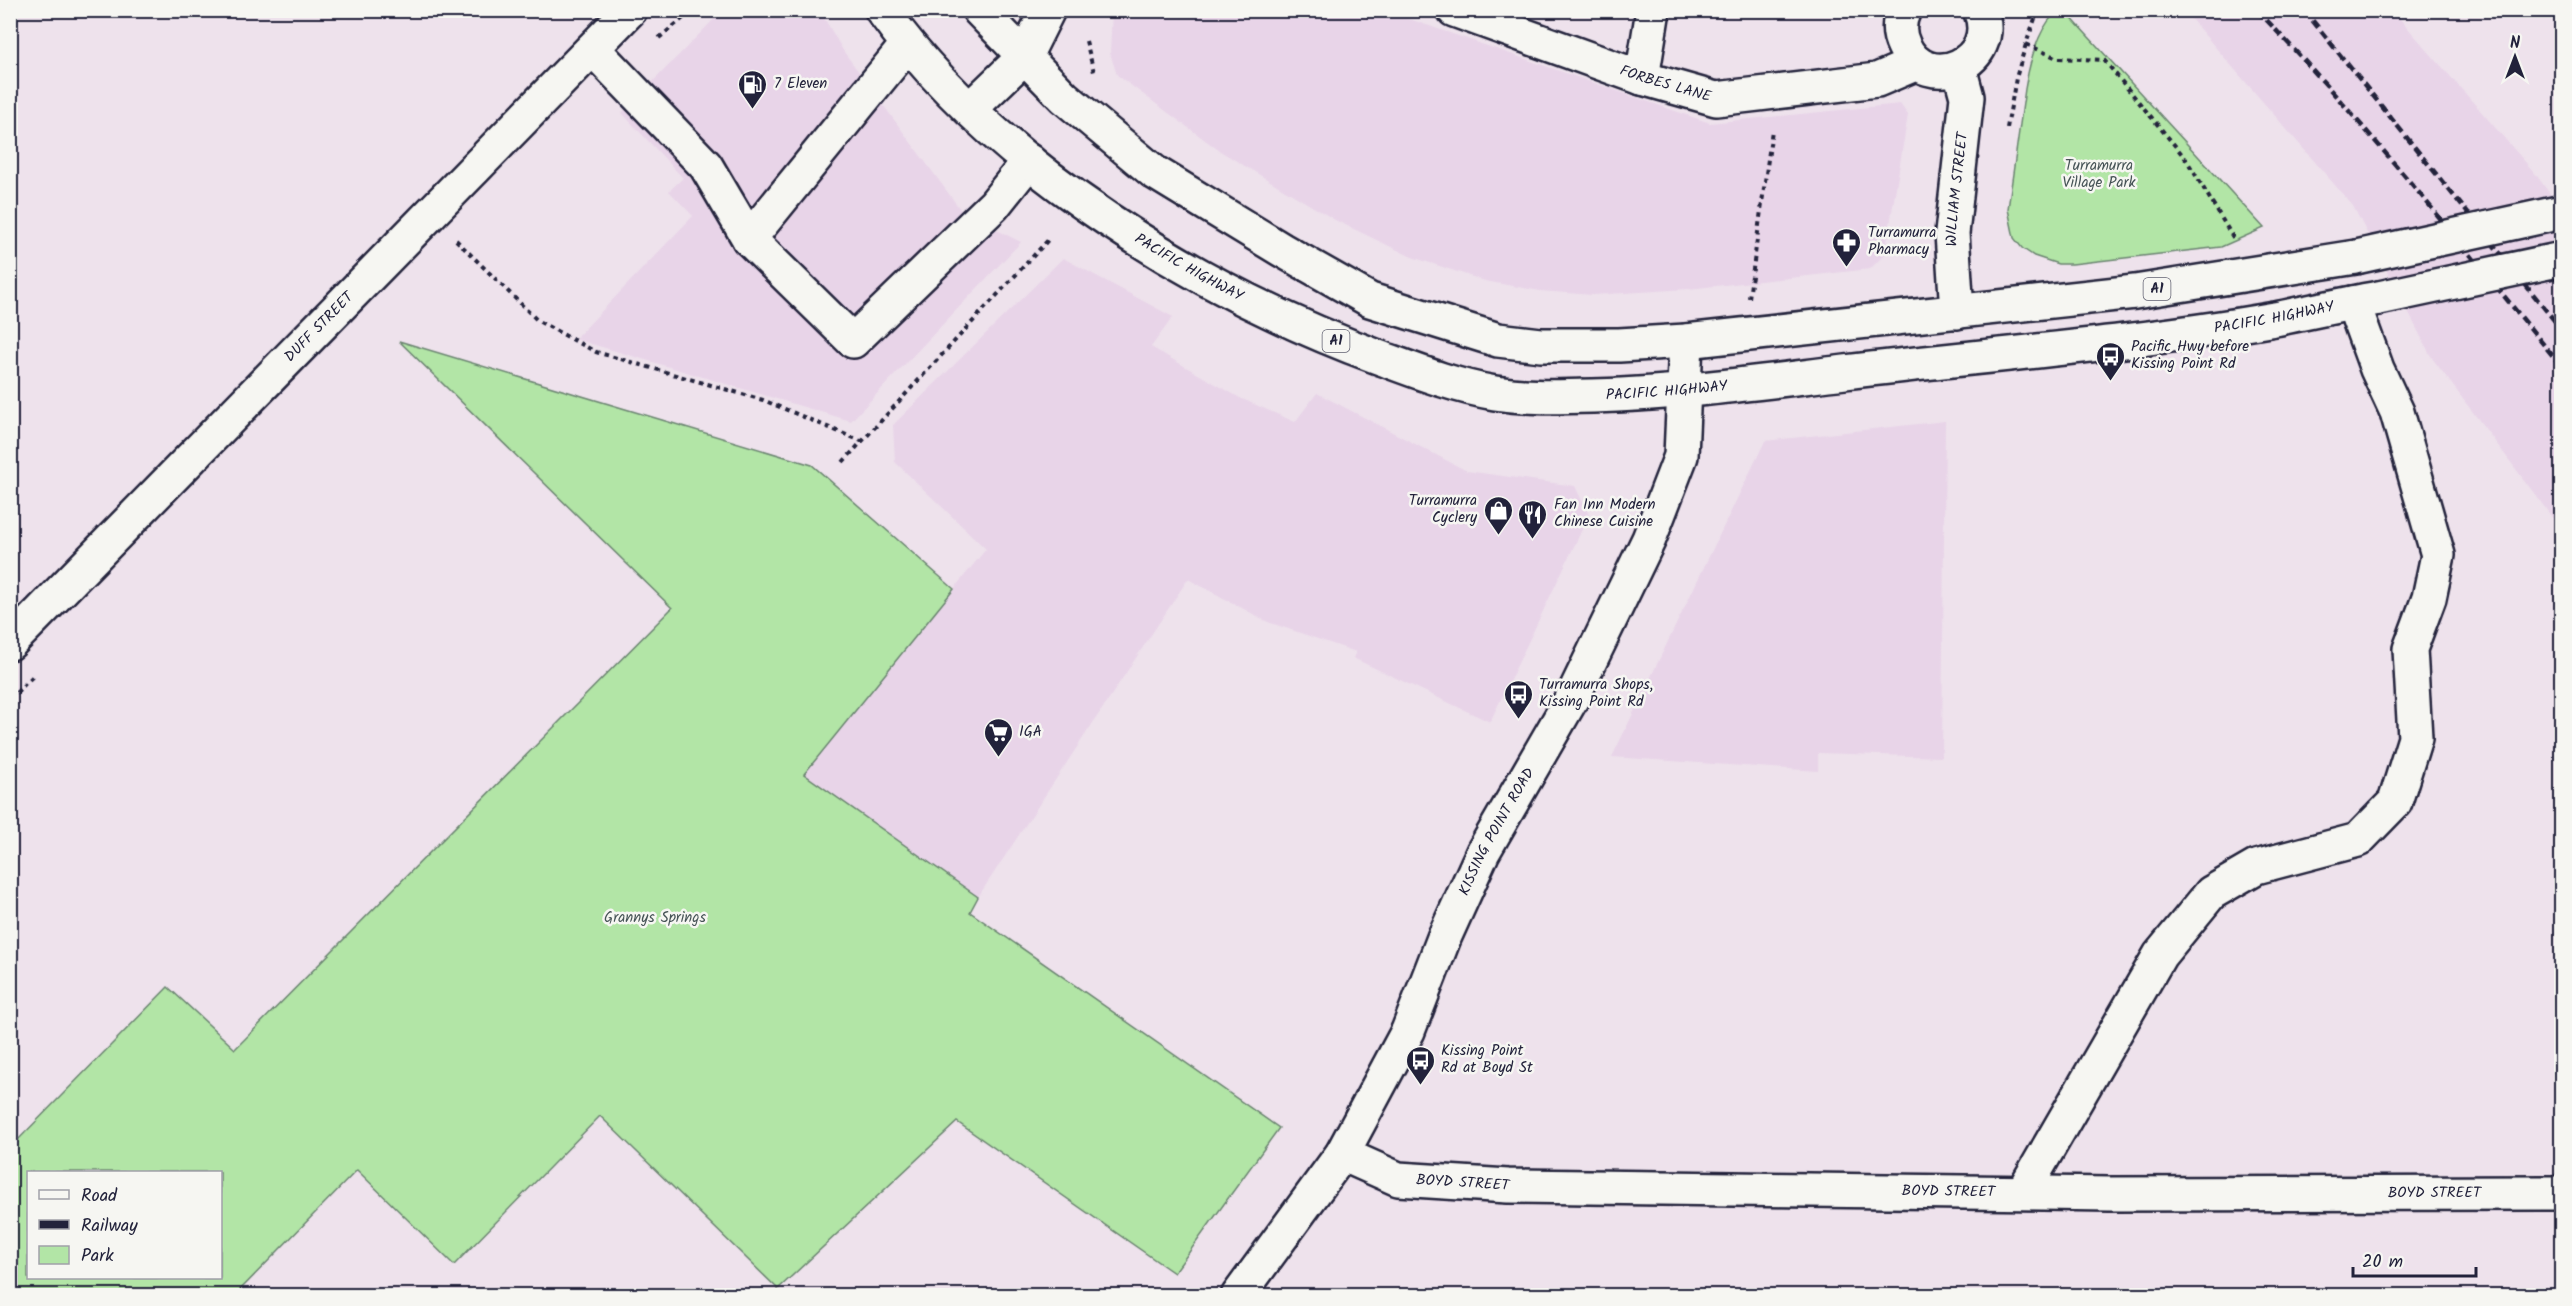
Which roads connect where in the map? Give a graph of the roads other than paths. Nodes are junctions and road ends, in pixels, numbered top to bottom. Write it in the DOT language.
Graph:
graph roads {
  1 [pos="630,10"];
  2 [pos="882,10"];
  3 [pos="979,10"];
  4 [pos="1048,10"];
  5 [pos="1454,10"];
  6 [pos="1653,10"];
  7 [pos="1904,10"];
  8 [pos="1980,10"];
  9 [pos="907,45"];
  10 [pos="593,49"];
  11 [pos="1025,56"];
  12 [pos="1917,63"];
  13 [pos="1959,67"];
  14 [pos="1642,78"];
  15 [pos="970,109"];
  16 [pos="1029,161"];
  17 [pos="2562,212"];
  18 [pos="749,240"];
  19 [pos="2562,259"];
  20 [pos="2366,300"];
  21 [pos="1958,312"];
  22 [pos="1686,341"];
  23 [pos="1685,391"];
  24 [pos="10,643"];
  25 [pos="1342,1154"];
  26 [pos="2023,1192"];
  27 [pos="2562,1193"];
  28 [pos="1238,1296"];
  1 -- 10 [label="main road, DUFF STREET"];
  2 -- 9 [label="main road, PACIFIC HIGHWAY / A1"];
  3 -- 11 [label="main road, A1"];
  4 -- 11 [label="main road"];
  5 -- 14 [label="main road, FORBES LANE"];
  6 -- 14 [label="main road"];
  7 -- 12 [label="main road"];
  8 -- 13 [label="main road"];
  9 -- 15 [label="main road, PACIFIC HIGHWAY / A1"];
  9 -- 18 [label="main road"];
  10 -- 18 [label="main road"];
  10 -- 24 [label="main road, DUFF STREET"];
  11 -- 15 [label="main road"];
  11 -- 22 [label="main road, A1"];
  12 -- 13 [label="main road"];
  12 -- 14 [label="main road, FORBES LANE"];
  13 -- 21 [label="main road, WILLIAM STREET"];
  15 -- 16 [label="main road, PACIFIC HIGHWAY / A1"];
  16 -- 18 [label="main road"];
  16 -- 23 [label="main road, PACIFIC HIGHWAY / A1"];
  17 -- 21 [label="main road, A1, bridge"];
  19 -- 20 [label="main road, PACIFIC HIGHWAY / A1, bridge"];
  20 -- 23 [label="main road, PACIFIC HIGHWAY / A1"];
  20 -- 26 [label="main road"];
  21 -- 22 [label="main road, A1"];
  22 -- 23 [label="main road, KISSING POINT ROAD"];
  23 -- 25 [label="main road, KISSING POINT ROAD"];
  25 -- 26 [label="main road, BOYD STREET"];
  25 -- 28 [label="main road, KISSING POINT ROAD"];
  26 -- 27 [label="main road, BOYD STREET"];
}
